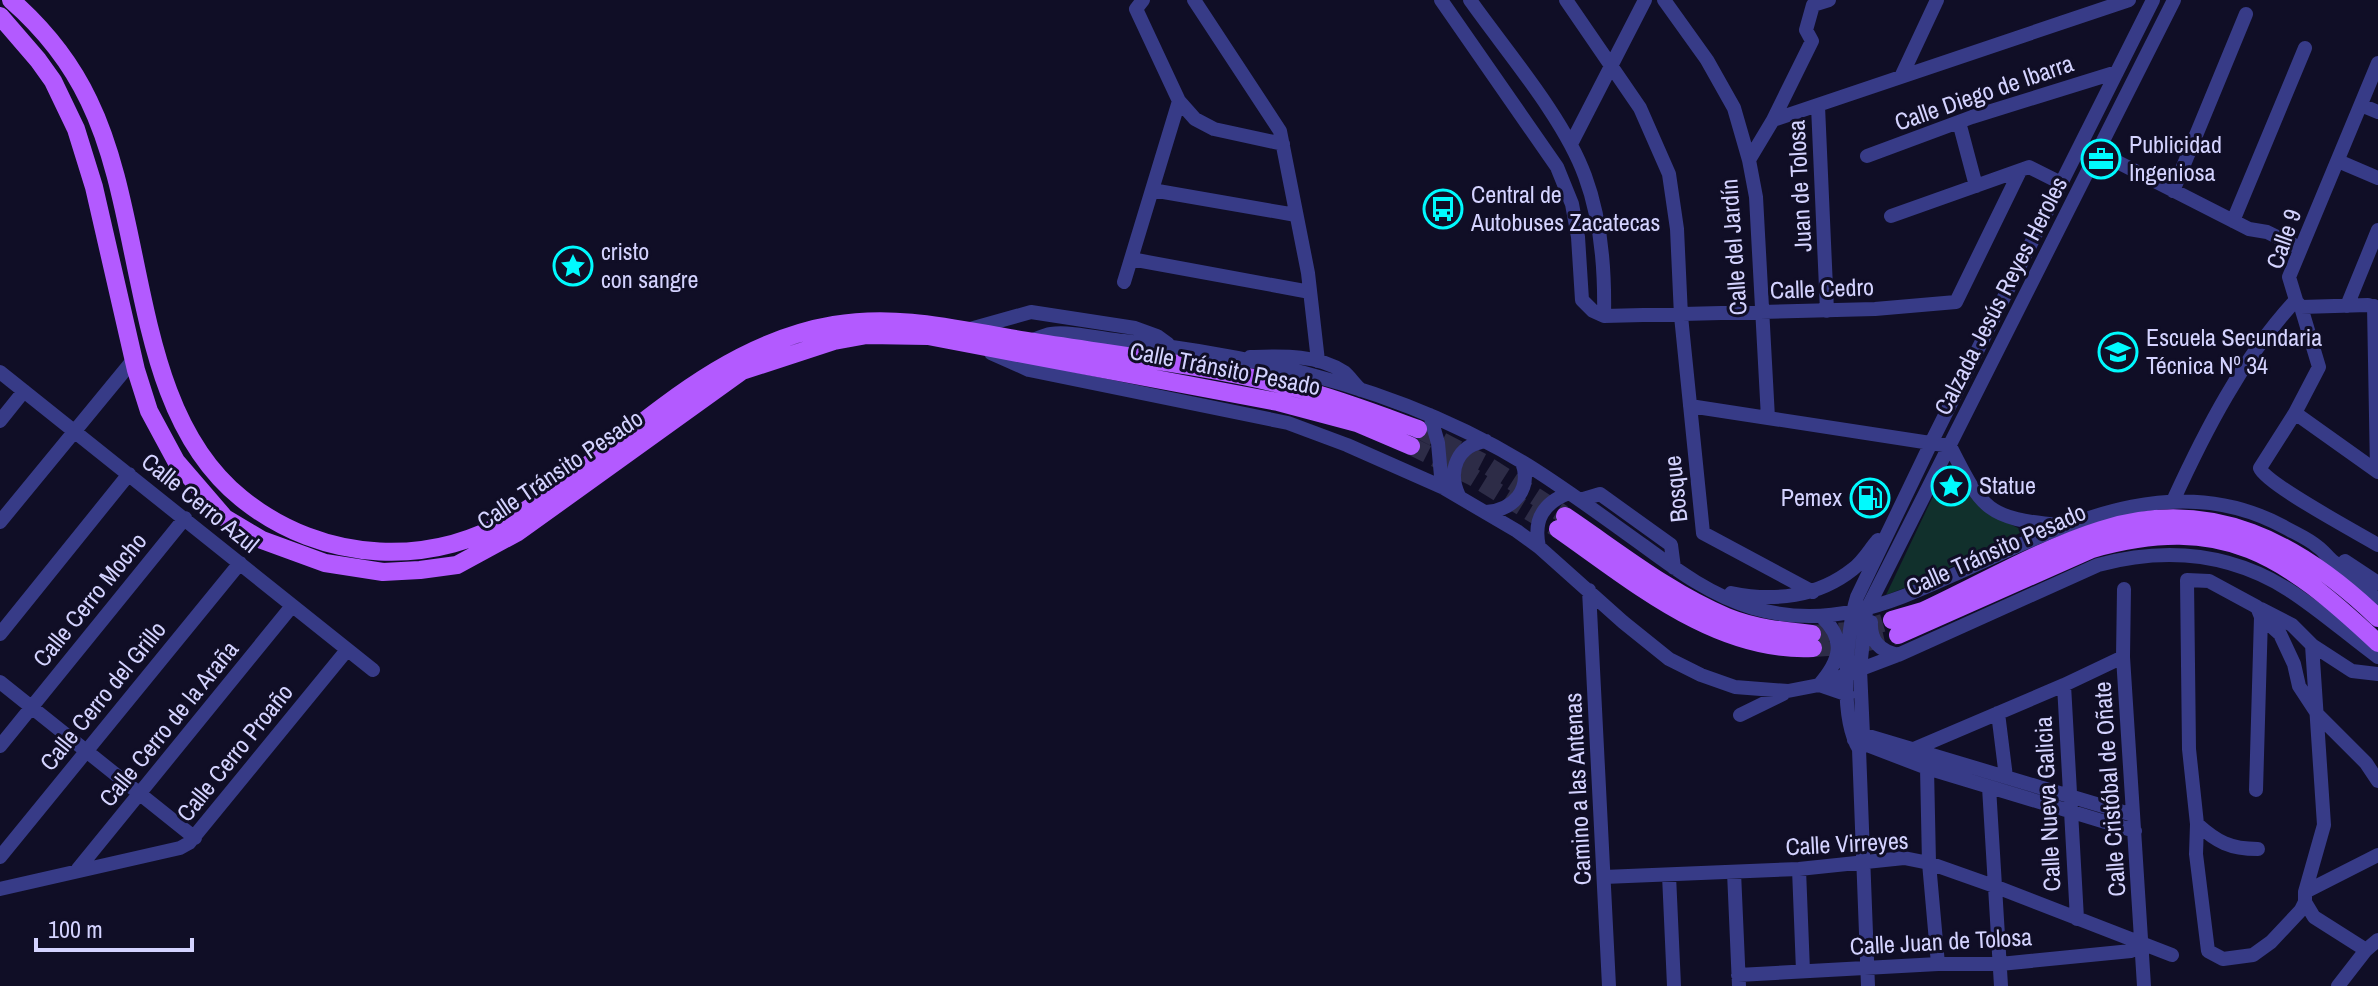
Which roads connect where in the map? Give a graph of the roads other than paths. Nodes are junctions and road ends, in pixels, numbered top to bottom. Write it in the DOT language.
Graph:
graph roads {
  1 [pos="11,0"];
  2 [pos="1143,0"];
  3 [pos="1194,0"];
  4 [pos="1441,0"];
  5 [pos="1566,0"];
  6 [pos="1645,0"];
  7 [pos="1664,0"];
  8 [pos="1829,0"];
  9 [pos="1937,0"];
  10 [pos="2129,0"];
  11 [pos="2153,0"];
  12 [pos="2174,0"];
  13 [pos="1473,2"];
  14 [pos="1811,2"];
  15 [pos="2246,14"];
  16 [pos="0,16"];
  17 [pos="2305,48"];
  18 [pos="2378,63"];
  19 [pos="1612,66"];
  20 [pos="2117,72"];
  21 [pos="1901,77"];
  22 [pos="1179,101"];
  23 [pos="2361,105"];
  24 [pos="1818,106"];
  25 [pos="2378,112"];
  26 [pos="1773,120"];
  27 [pos="1959,122"];
  28 [pos="2081,143"];
  29 [pos="1283,144"];
  30 [pos="1571,144"];
  31 [pos="2098,153"];
  32 [pos="1867,156"];
  33 [pos="1749,160"];
  34 [pos="2338,161"];
  35 [pos="2020,171"];
  36 [pos="2378,178"];
  37 [pos="2061,183"];
  38 [pos="1976,186"];
  39 [pos="1152,190"];
  40 [pos="2173,191"];
  41 [pos="1296,215"];
  42 [pos="1891,216"];
  43 [pos="2233,221"];
  44 [pos="2378,230"];
  45 [pos="2300,248"];
  46 [pos="1131,259"];
  47 [pos="1124,282"];
  48 [pos="1310,292"];
  49 [pos="2298,304"];
  50 [pos="2347,306"];
  51 [pos="2376,307"];
  52 [pos="1827,311"];
  53 [pos="1761,313"];
  54 [pos="1604,316"];
  55 [pos="1681,316"];
  56 [pos="973,337"];
  57 [pos="1028,342"];
  58 [pos="1171,346"];
  59 [pos="1226,358"];
  60 [pos="134,359"];
  61 [pos="1318,361"];
  62 [pos="0,372"];
  63 [pos="1361,390"];
  64 [pos="24,391"];
  65 [pos="1690,406"];
  66 [pos="2378,409"];
  67 [pos="2295,413"];
  68 [pos="1768,418"];
  69 [pos="0,421"];
  70 [pos="1420,430"];
  71 [pos="76,431"];
  72 [pos="1486,441"];
  73 [pos="1931,443"];
  74 [pos="1950,446"];
  75 [pos="1522,462"];
  76 [pos="2378,471"];
  77 [pos="129,474"];
  78 [pos="1442,487"];
  79 [pos="1459,496"];
  80 [pos="1574,496"];
  81 [pos="2173,501"];
  82 [pos="1486,512"];
  83 [pos="185,518"];
  84 [pos="1893,521"];
  85 [pos="0,522"];
  86 [pos="1562,522"];
  87 [pos="2065,526"];
  88 [pos="2378,545"];
  89 [pos="1539,547"];
  90 [pos="2318,547"];
  91 [pos="240,563"];
  92 [pos="2378,583"];
  93 [pos="1708,588"];
  94 [pos="2124,589"];
  95 [pos="1589,590"];
  96 [pos="1813,592"];
  97 [pos="2378,601"];
  98 [pos="292,606"];
  99 [pos="1859,612"];
  100 [pos="2259,612"];
  101 [pos="1821,616"];
  102 [pos="2378,618"];
  103 [pos="1891,620"];
  104 [pos="0,634"];
  105 [pos="1812,641"];
  106 [pos="2378,643"];
  107 [pos="2312,645"];
  108 [pos="347,650"];
  109 [pos="1898,655"];
  110 [pos="2123,657"];
  111 [pos="2378,657"];
  112 [pos="373,670"];
  113 [pos="1853,672"];
  114 [pos="2378,674"];
  115 [pos="0,682"];
  116 [pos="1819,685"];
  117 [pos="2064,685"];
  118 [pos="1788,691"];
  119 [pos="1854,695"];
  120 [pos="32,708"];
  121 [pos="1998,713"];
  122 [pos="1740,715"];
  123 [pos="2318,715"];
  124 [pos="1858,739"];
  125 [pos="0,746"];
  126 [pos="1914,749"];
  127 [pos="87,750"];
  128 [pos="1927,768"];
  129 [pos="2006,777"];
  130 [pos="2378,781"];
  131 [pos="1989,787"];
  132 [pos="2256,790"];
  133 [pos="142,794"];
  134 [pos="2071,804"];
  135 [pos="2133,815"];
  136 [pos="2197,824"];
  137 [pos="2135,831"];
  138 [pos="195,838"];
  139 [pos="2258,849"];
  140 [pos="2378,855"];
  141 [pos="0,857"];
  142 [pos="1864,862"];
  143 [pos="1929,863"];
  144 [pos="78,869"];
  145 [pos="1799,869"];
  146 [pos="1734,872"];
  147 [pos="1669,875"];
  148 [pos="1604,877"];
  149 [pos="1994,886"];
  150 [pos="0,889"];
  151 [pos="2305,897"];
  152 [pos="2077,919"];
  153 [pos="2144,945"];
  154 [pos="2372,945"];
  155 [pos="2172,955"];
  156 [pos="1938,964"];
  157 [pos="2000,964"];
  158 [pos="1867,967"];
  159 [pos="1803,971"];
  160 [pos="1738,980"];
  161 [pos="1609,986"];
  162 [pos="1674,986"];
  163 [pos="1868,986"];
  164 [pos="2001,986"];
  165 [pos="2144,986"];
  166 [pos="2338,986"];
  1 -- 56 [label="main road, Calle Tránsito Pesado"];
  2 -- 22 [label="street"];
  3 -- 29 [label="street"];
  4 -- 54 [label="street"];
  5 -- 19 [label="street, Bosque"];
  6 -- 19 [label="street"];
  7 -- 33 [label="street, Calle del Jardín"];
  8 -- 14 [label="street"];
  9 -- 21 [label="street"];
  10 -- 21 [label="street"];
  11 -- 20 [label="street, Calzada Jesús Reyes Heroles"];
  12 -- 31 [label="street, Calzada Jesús Reyes Heroles"];
  13 -- 30 [label="street"];
  14 -- 26 [label="street"];
  15 -- 40 [label="street"];
  16 -- 60 [label="main road, Calle Tránsito Pesado"];
  17 -- 43 [label="street"];
  18 -- 23 [label="street, Calle 9"];
  19 -- 30 [label="street"];
  19 -- 55 [label="street, Bosque"];
  20 -- 27 [label="street, Calle Diego de Ibarra"];
  20 -- 28 [label="street, Calzada Jesús Reyes Heroles"];
  21 -- 24 [label="street"];
  22 -- 29 [label="street"];
  22 -- 39 [label="street"];
  23 -- 25 [label="street"];
  23 -- 34 [label="street, Calle 9"];
  24 -- 26 [label="street"];
  24 -- 52 [label="street, Juan de Tolosa"];
  26 -- 33 [label="street"];
  27 -- 32 [label="street, Calle Diego de Ibarra"];
  27 -- 38 [label="street"];
  28 -- 31 [label="street"];
  28 -- 37 [label="street, Calzada Jesús Reyes Heroles"];
  29 -- 41 [label="street"];
  30 -- 54 [label="street"];
  31 -- 40 [label="street"];
  31 -- 74 [label="street, Calzada Jesús Reyes Heroles"];
  33 -- 53 [label="street, Calle del Jardín"];
  34 -- 36 [label="street"];
  34 -- 45 [label="street, Calle 9"];
  35 -- 37 [label="street"];
  35 -- 38 [label="street"];
  35 -- 52 [label="street, Calle Cedro"];
  37 -- 73 [label="street, Calzada Jesús Reyes Heroles"];
  38 -- 42 [label="street"];
  39 -- 41 [label="street"];
  39 -- 46 [label="street"];
  40 -- 43 [label="street"];
  41 -- 48 [label="street"];
  43 -- 45 [label="street"];
  44 -- 50 [label="street"];
  45 -- 49 [label="street, Calle 9"];
  46 -- 47 [label="street"];
  46 -- 48 [label="street"];
  48 -- 61 [label="street"];
  49 -- 50 [label="street"];
  49 -- 67 [label="street"];
  49 -- 81 [label="street, Calle 9"];
  50 -- 51 [label="street"];
  51 -- 66 [label="street"];
  52 -- 53 [label="street, Calle Cedro"];
  53 -- 55 [label="street, Calle Cedro"];
  53 -- 68 [label="street, Calle del Jardín"];
  54 -- 55 [label="street, Calle Cedro"];
  55 -- 65 [label="street, Bosque"];
  56 -- 57 [label="main road, Calle Tránsito Pesado"];
  56 -- 58 [label="street"];
  56 -- 60 [label="main road, Calle Tránsito Pesado"];
  56 -- 70 [label="main road, Calle Tránsito Pesado"];
  56 -- 78 [label="street"];
  57 -- 58 [label="street"];
  57 -- 70 [label="main road, Calle Tránsito Pesado"];
  58 -- 59 [label="street"];
  59 -- 61 [label="street"];
  59 -- 63 [label="street"];
  60 -- 71 [label="street"];
  61 -- 63 [label="street"];
  62 -- 64 [label="street, Calle Cerro Azul"];
  63 -- 70 [label="street"];
  64 -- 69 [label="street"];
  64 -- 71 [label="street, Calle Cerro Azul"];
  65 -- 68 [label="street"];
  65 -- 96 [label="street, Bosque"];
  66 -- 76 [label="street"];
  67 -- 76 [label="street"];
  67 -- 88 [label="street"];
  68 -- 73 [label="street"];
  70 -- 72 [label="street"];
  70 -- 78 [label="street"];
  71 -- 77 [label="street, Calle Cerro Azul"];
  71 -- 85 [label="street"];
  72 -- 75 [label="street"];
  72 -- 79 [label="street"];
  73 -- 74 [label="street"];
  73 -- 84 [label="street, Calzada Jesús Reyes Heroles"];
  74 -- 87 [label="street"];
  74 -- 99 [label="street, Calzada Jesús Reyes Heroles"];
  75 -- 80 [label="street"];
  75 -- 82 [label="street"];
  77 -- 83 [label="street, Calle Cerro Azul"];
  77 -- 104 [label="street"];
  78 -- 79 [label="street"];
  79 -- 82 [label="street"];
  80 -- 89 [label="street"];
  80 -- 93 [label="street"];
  81 -- 87 [label="street"];
  81 -- 90 [label="street"];
  82 -- 89 [label="street"];
  83 -- 91 [label="street, Calle Cerro Azul"];
  83 -- 120 [label="street, Calle Cerro Mocho"];
  84 -- 96 [label="street"];
  84 -- 99 [label="street, Calzada Jesús Reyes Heroles"];
  86 -- 105 [label="main road"];
  87 -- 103 [label="street"];
  89 -- 95 [label="street"];
  90 -- 92 [label="street"];
  90 -- 97 [label="street"];
  91 -- 98 [label="street, Calle Cerro Azul"];
  91 -- 127 [label="street, Calle Cerro del Grillo"];
  93 -- 96 [label="street"];
  93 -- 101 [label="street"];
  94 -- 110 [label="street, Calle Cristóbal de Oñate"];
  95 -- 118 [label="street"];
  95 -- 148 [label="street, Camino a las Antenas"];
  98 -- 108 [label="street, Calle Cerro Azul"];
  98 -- 133 [label="street, Calle Cerro de la Araña"];
  99 -- 101 [label="street"];
  99 -- 103 [label="street"];
  99 -- 113 [label="street"];
  100 -- 107 [label="street"];
  100 -- 123 [label="street"];
  100 -- 132 [label="street"];
  100 -- 136 [label="street"];
  101 -- 116 [label="street"];
  102 -- 103 [label="main road, Calle Tránsito Pesado"];
  103 -- 106 [label="main road, Calle Tránsito Pesado"];
  103 -- 109 [label="street"];
  107 -- 114 [label="street"];
  107 -- 123 [label="street"];
  108 -- 112 [label="street, Calle Cerro Azul"];
  108 -- 138 [label="street, Calle Cerro Proaño"];
  109 -- 111 [label="street"];
  109 -- 113 [label="street"];
  109 -- 119 [label="street"];
  110 -- 117 [label="street"];
  110 -- 135 [label="street, Calle Cristóbal de Oñate"];
  113 -- 116 [label="street"];
  113 -- 119 [label="street"];
  115 -- 120 [label="street"];
  116 -- 118 [label="street"];
  116 -- 119 [label="street"];
  117 -- 121 [label="street"];
  117 -- 134 [label="street, Calle Nueva Galicia"];
  118 -- 122 [label="street"];
  119 -- 124 [label="street"];
  120 -- 125 [label="street, Calle Cerro Mocho"];
  120 -- 127 [label="street"];
  121 -- 126 [label="street"];
  121 -- 129 [label="street"];
  123 -- 130 [label="street"];
  123 -- 151 [label="street"];
  124 -- 126 [label="street"];
  124 -- 128 [label="street"];
  124 -- 142 [label="street"];
  126 -- 129 [label="street"];
  127 -- 133 [label="street"];
  127 -- 141 [label="street, Calle Cerro del Grillo"];
  128 -- 131 [label="street"];
  128 -- 143 [label="street"];
  129 -- 134 [label="street"];
  131 -- 134 [label="street"];
  131 -- 149 [label="street"];
  133 -- 138 [label="street"];
  133 -- 144 [label="street, Calle Cerro de la Araña"];
  134 -- 135 [label="street"];
  134 -- 137 [label="street"];
  134 -- 152 [label="street, Calle Nueva Galicia"];
  135 -- 137 [label="street, Calle Cristóbal de Oñate"];
  136 -- 139 [label="street"];
  136 -- 151 [label="street"];
  137 -- 153 [label="street, Calle Cristóbal de Oñate"];
  138 -- 144 [label="street, Calle Cerro Proaño"];
  140 -- 151 [label="street"];
  142 -- 143 [label="street, Calle Virreyes"];
  142 -- 145 [label="street, Calle Virreyes"];
  142 -- 158 [label="street"];
  143 -- 149 [label="street, Calle Virreyes"];
  143 -- 156 [label="street"];
  144 -- 150 [label="street, Calle Cerro Proaño"];
  145 -- 146 [label="street, Calle Virreyes"];
  145 -- 159 [label="street"];
  146 -- 147 [label="street, Calle Virreyes"];
  146 -- 160 [label="street"];
  147 -- 148 [label="street, Calle Virreyes"];
  147 -- 162 [label="street"];
  148 -- 161 [label="street, Camino a las Antenas"];
  149 -- 152 [label="street, Calle Virreyes"];
  149 -- 157 [label="street"];
  151 -- 154 [label="street"];
  152 -- 153 [label="street, Calle Virreyes"];
  153 -- 155 [label="street, Calle Virreyes"];
  153 -- 157 [label="street, Calle Juan de Tolosa"];
  153 -- 165 [label="street, Calle Cristóbal de Oñate"];
  154 -- 166 [label="street"];
  156 -- 157 [label="street, Calle Juan de Tolosa"];
  156 -- 158 [label="street, Calle Juan de Tolosa"];
  157 -- 164 [label="street"];
  158 -- 159 [label="street, Calle Juan de Tolosa"];
  158 -- 163 [label="street"];
  159 -- 160 [label="street, Calle Juan de Tolosa"];
}
